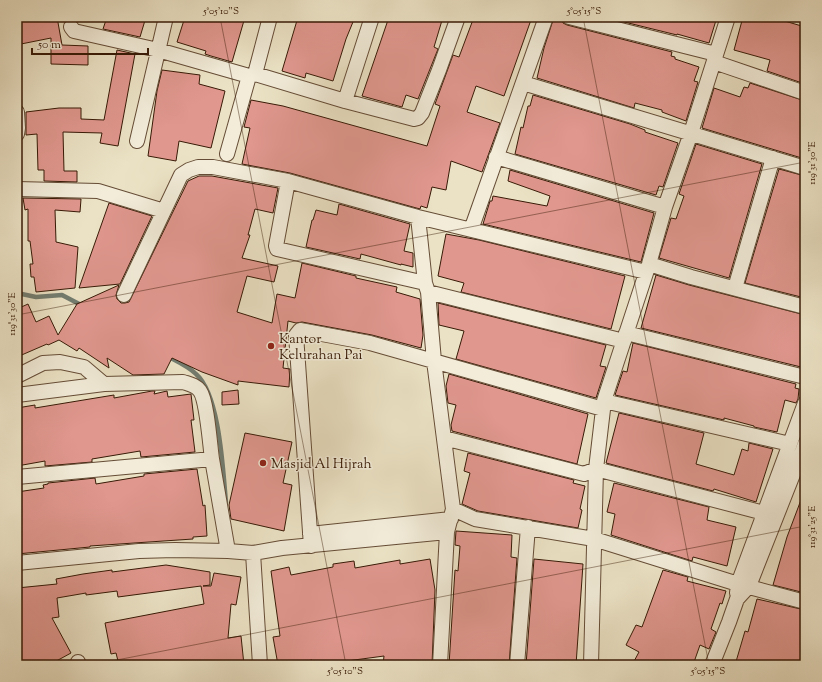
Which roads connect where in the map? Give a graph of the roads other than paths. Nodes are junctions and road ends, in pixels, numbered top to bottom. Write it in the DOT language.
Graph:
graph roads {
  1 [pos="166,17"];
  2 [pos="270,17"];
  3 [pos="372,17"];
  4 [pos="458,17"];
  5 [pos="546,17"];
  6 [pos="569,17"];
  7 [pos="728,17"];
  8 [pos="71,27"];
  9 [pos="158,50"];
  10 [pos="715,58"];
  11 [pos="252,75"];
  12 [pos="523,83"];
  13 [pos="805,93"];
  14 [pos="344,101"];
  15 [pos="17,112"];
  16 [pos="691,133"];
  17 [pos="17,134"];
  18 [pos="137,141"];
  19 [pos="227,154"];
  20 [pos="496,157"];
  21 [pos="773,158"];
  22 [pos="805,168"];
  23 [pos="288,181"];
  24 [pos="17,189"];
  25 [pos="665,207"];
  26 [pos="164,211"];
  27 [pos="418,217"];
  28 [pos="471,230"];
  29 [pos="647,268"];
  30 [pos="427,287"];
  31 [pos="735,288"];
  32 [pos="124,295"];
  33 [pos="805,306"];
  34 [pos="625,337"];
  35 [pos="434,361"];
  36 [pos="17,376"];
  37 [pos="805,377"];
  38 [pos="104,384"];
  39 [pos="17,395"];
  40 [pos="805,403"];
  41 [pos="604,405"];
  42 [pos="444,438"];
  43 [pos="790,444"];
  44 [pos="805,444"];
  45 [pos="212,459"];
  46 [pos="596,469"];
  47 [pos="17,477"];
  48 [pos="764,512"];
  49 [pos="450,520"];
  50 [pos="528,527"];
  51 [pos="594,539"];
  52 [pos="311,540"];
  53 [pos="228,551"];
  54 [pos="252,553"];
  55 [pos="17,564"];
  56 [pos="743,585"];
  57 [pos="805,602"];
  58 [pos="260,665"];
  59 [pos="440,665"];
  60 [pos="518,665"];
  61 [pos="591,665"];
  62 [pos="712,665"];
  1 -- 9 [label="street"];
  2 -- 11 [label="street"];
  3 -- 14 [label="street"];
  4 -- 14 [label="street"];
  5 -- 12 [label="street"];
  6 -- 10 [label="street"];
  7 -- 10 [label="street"];
  8 -- 9 [label="street"];
  9 -- 11 [label="street"];
  9 -- 18 [label="street"];
  10 -- 13 [label="street"];
  10 -- 16 [label="street"];
  11 -- 14 [label="street"];
  11 -- 19 [label="street"];
  12 -- 16 [label="street"];
  12 -- 20 [label="street"];
  15 -- 17 [label="street"];
  16 -- 21 [label="street"];
  16 -- 25 [label="street"];
  20 -- 25 [label="street"];
  20 -- 28 [label="street"];
  21 -- 22 [label="street"];
  21 -- 31 [label="street"];
  23 -- 26 [label="street"];
  23 -- 27 [label="street"];
  23 -- 30 [label="street"];
  24 -- 26 [label="street"];
  25 -- 29 [label="street"];
  26 -- 32 [label="street"];
  27 -- 28 [label="street"];
  27 -- 30 [label="street"];
  28 -- 29 [label="street"];
  29 -- 31 [label="street"];
  29 -- 34 [label="street"];
  30 -- 34 [label="street"];
  30 -- 35 [label="street"];
  31 -- 33 [label="street"];
  34 -- 37 [label="street"];
  34 -- 41 [label="street"];
  35 -- 41 [label="street"];
  35 -- 42 [label="street"];
  35 -- 52 [label="street"];
  36 -- 38 [label="street"];
  38 -- 39 [label="street"];
  38 -- 45 [label="street"];
  40 -- 43 [label="street"];
  41 -- 43 [label="street"];
  41 -- 46 [label="street"];
  42 -- 46 [label="street"];
  42 -- 49 [label="street"];
  43 -- 48 [label="street"];
  44 -- 56 [label="street"];
  45 -- 47 [label="street"];
  45 -- 53 [label="street"];
  46 -- 48 [label="street"];
  46 -- 51 [label="street"];
  48 -- 56 [label="street"];
  49 -- 50 [label="street"];
  49 -- 52 [label="street"];
  49 -- 59 [label="street"];
  50 -- 51 [label="street"];
  50 -- 60 [label="street"];
  51 -- 56 [label="street"];
  51 -- 61 [label="street"];
  52 -- 54 [label="street"];
  53 -- 54 [label="street"];
  53 -- 55 [label="street"];
  54 -- 58 [label="street"];
  56 -- 57 [label="street"];
  56 -- 62 [label="street"];
}
